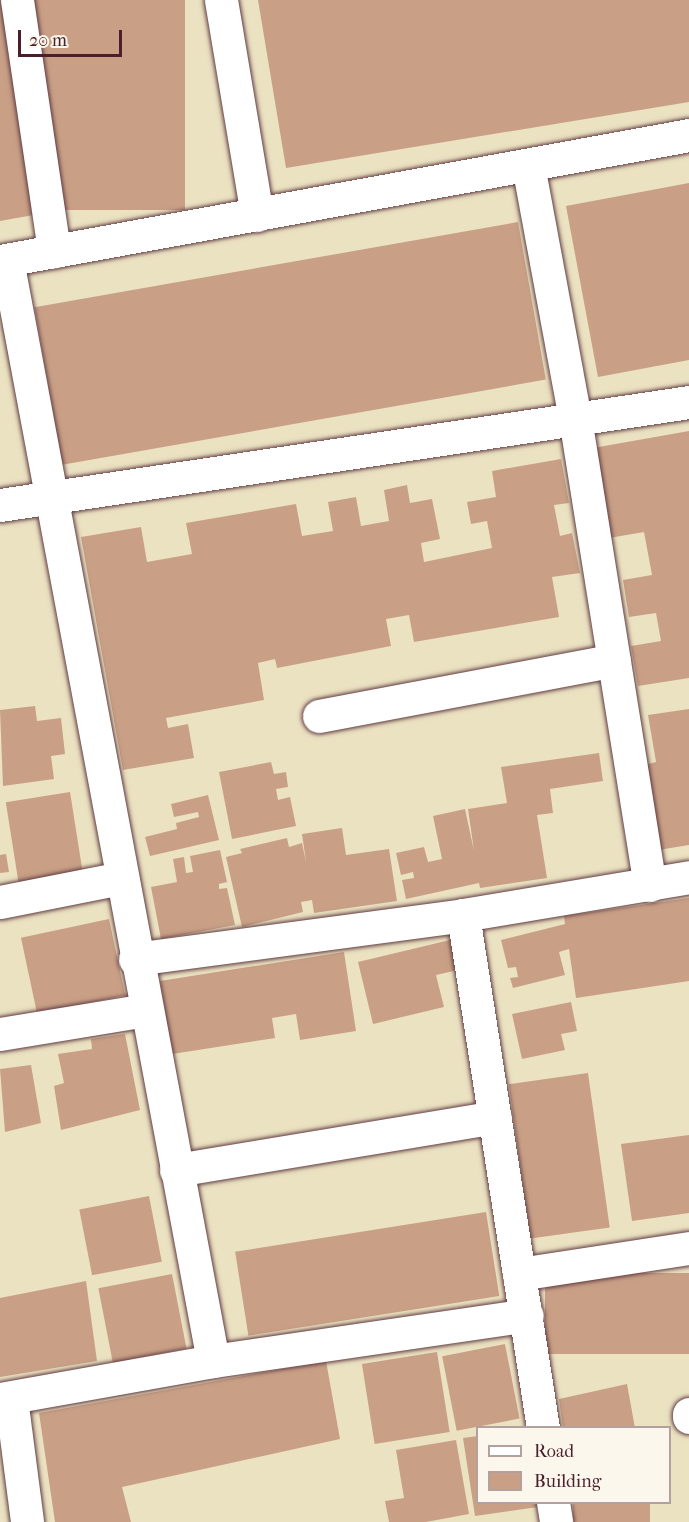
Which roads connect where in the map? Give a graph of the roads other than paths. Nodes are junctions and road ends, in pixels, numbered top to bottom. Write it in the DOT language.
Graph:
graph roads {
  1 [pos="17,0"];
  2 [pos="220,0"];
  3 [pos="689,135"];
  4 [pos="528,165"];
  5 [pos="256,214"];
  6 [pos="54,251"];
  7 [pos="4,260"];
  8 [pos="689,402"];
  9 [pos="575,418"];
  10 [pos="51,498"];
  11 [pos="0,505"];
  12 [pos="614,660"];
  13 [pos="319,716"];
  14 [pos="689,877"];
  15 [pos="121,878"];
  16 [pos="650,885"];
  17 [pos="0,902"];
  18 [pos="463,915"];
  19 [pos="135,959"];
  20 [pos="146,1010"];
  21 [pos="0,1034"];
  22 [pos="495,1117"];
  23 [pos="176,1170"];
  24 [pos="689,1248"];
  25 [pos="519,1274"];
  26 [pos="527,1315"];
  27 [pos="213,1360"];
  28 [pos="5,1399"];
  29 [pos="543,1426"];
  30 [pos="553,1504"];
  31 [pos="27,1522"];
  32 [pos="556,1522"];
  1 -- 6 [label="street"];
  2 -- 5 [label="street"];
  3 -- 4 [label="street"];
  4 -- 5 [label="street"];
  4 -- 9 [label="street"];
  5 -- 6 [label="street"];
  6 -- 7 [label="street"];
  7 -- 10 [label="street"];
  8 -- 9 [label="street"];
  9 -- 10 [label="street"];
  9 -- 12 [label="street"];
  10 -- 11 [label="street"];
  10 -- 15 [label="street"];
  12 -- 13 [label="street"];
  12 -- 16 [label="street"];
  14 -- 16 [label="street"];
  15 -- 17 [label="street"];
  15 -- 19 [label="street"];
  16 -- 18 [label="street"];
  18 -- 19 [label="street"];
  18 -- 22 [label="street"];
  19 -- 20 [label="street"];
  20 -- 21 [label="street"];
  20 -- 23 [label="street"];
  22 -- 23 [label="street"];
  22 -- 25 [label="street"];
  23 -- 27 [label="street"];
  24 -- 25 [label="street"];
  25 -- 26 [label="street"];
  26 -- 27 [label="street"];
  26 -- 29 [label="street"];
  27 -- 28 [label="street"];
  28 -- 31 [label="street"];
  30 -- 32 [label="street"];
}
